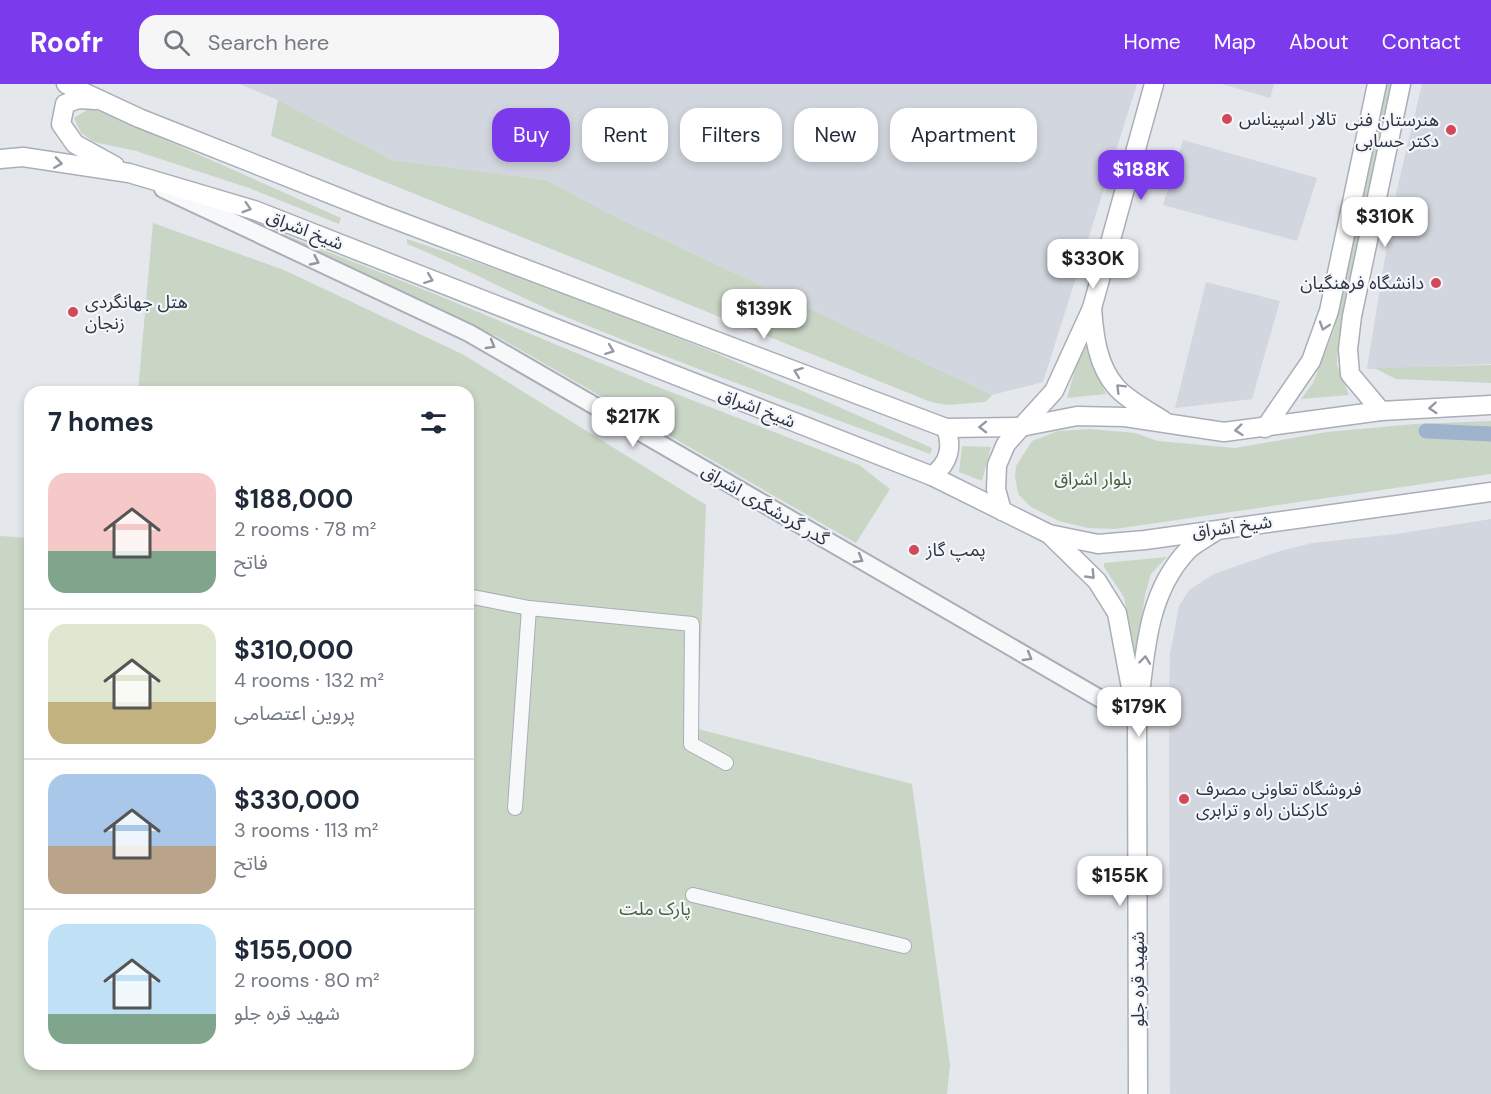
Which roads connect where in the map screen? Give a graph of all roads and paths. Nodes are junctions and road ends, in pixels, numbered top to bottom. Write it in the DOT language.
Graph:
graph roads {
  1 [pos="66,84"];
  2 [pos="1154,84"];
  3 [pos="1377,84"];
  4 [pos="1401,84"];
  5 [pos="100,100"];
  6 [pos="0,159"];
  7 [pos="129,173"];
  8 [pos="1092,308"];
  9 [pos="1491,405"];
  10 [pos="1381,411"];
  11 [pos="1167,423"];
  12 [pos="1021,427"];
  13 [pos="946,428"];
  14 [pos="1265,428"];
  15 [pos="932,476"];
  16 [pos="1491,492"];
  17 [pos="1002,511"];
  18 [pos="1220,528"];
  19 [pos="1049,534"];
  20 [pos="474,597"];
  21 [pos="529,608"];
  22 [pos="1137,720"];
  23 [pos="726,763"];
  24 [pos="515,808"];
  25 [pos="693,895"];
  26 [pos="904,946"];
  27 [pos="1138,1094"];
  1 -- 5 [label="main road"];
  2 -- 8 [label="main road"];
  3 -- 14 [label="main road, one-way"];
  4 -- 10 [label="main road"];
  5 -- 7 [label="main road"];
  13 -- 5 [label="main road, one-way"];
  6 -- 7 [label="main road, شیخ اشراق, one-way"];
  7 -- 15 [label="main road, شیخ اشراق, one-way"];
  7 -- 22 [label="street, گدر گردشگری اشراق, one-way"];
  11 -- 8 [label="main road, one-way"];
  8 -- 12 [label="main road"];
  9 -- 10 [label="main road, one-way"];
  10 -- 14 [label="main road"];
  11 -- 12 [label="main road"];
  14 -- 11 [label="main road, one-way"];
  12 -- 13 [label="main road, one-way"];
  12 -- 17 [label="main road"];
  13 -- 15 [label="main road"];
  15 -- 17 [label="main road, شیخ اشراق"];
  16 -- 18 [label="main road, شیخ اشراق"];
  17 -- 19 [label="main road, شیخ اشراق"];
  18 -- 19 [label="main road, شیخ اشراق"];
  22 -- 18 [label="main road, one-way"];
  19 -- 22 [label="main road, one-way"];
  20 -- 21 [label="street"];
  21 -- 23 [label="street"];
  21 -- 24 [label="street"];
  22 -- 27 [label="main road, شهید قره جلو"];
  25 -- 26 [label="street"];
}
